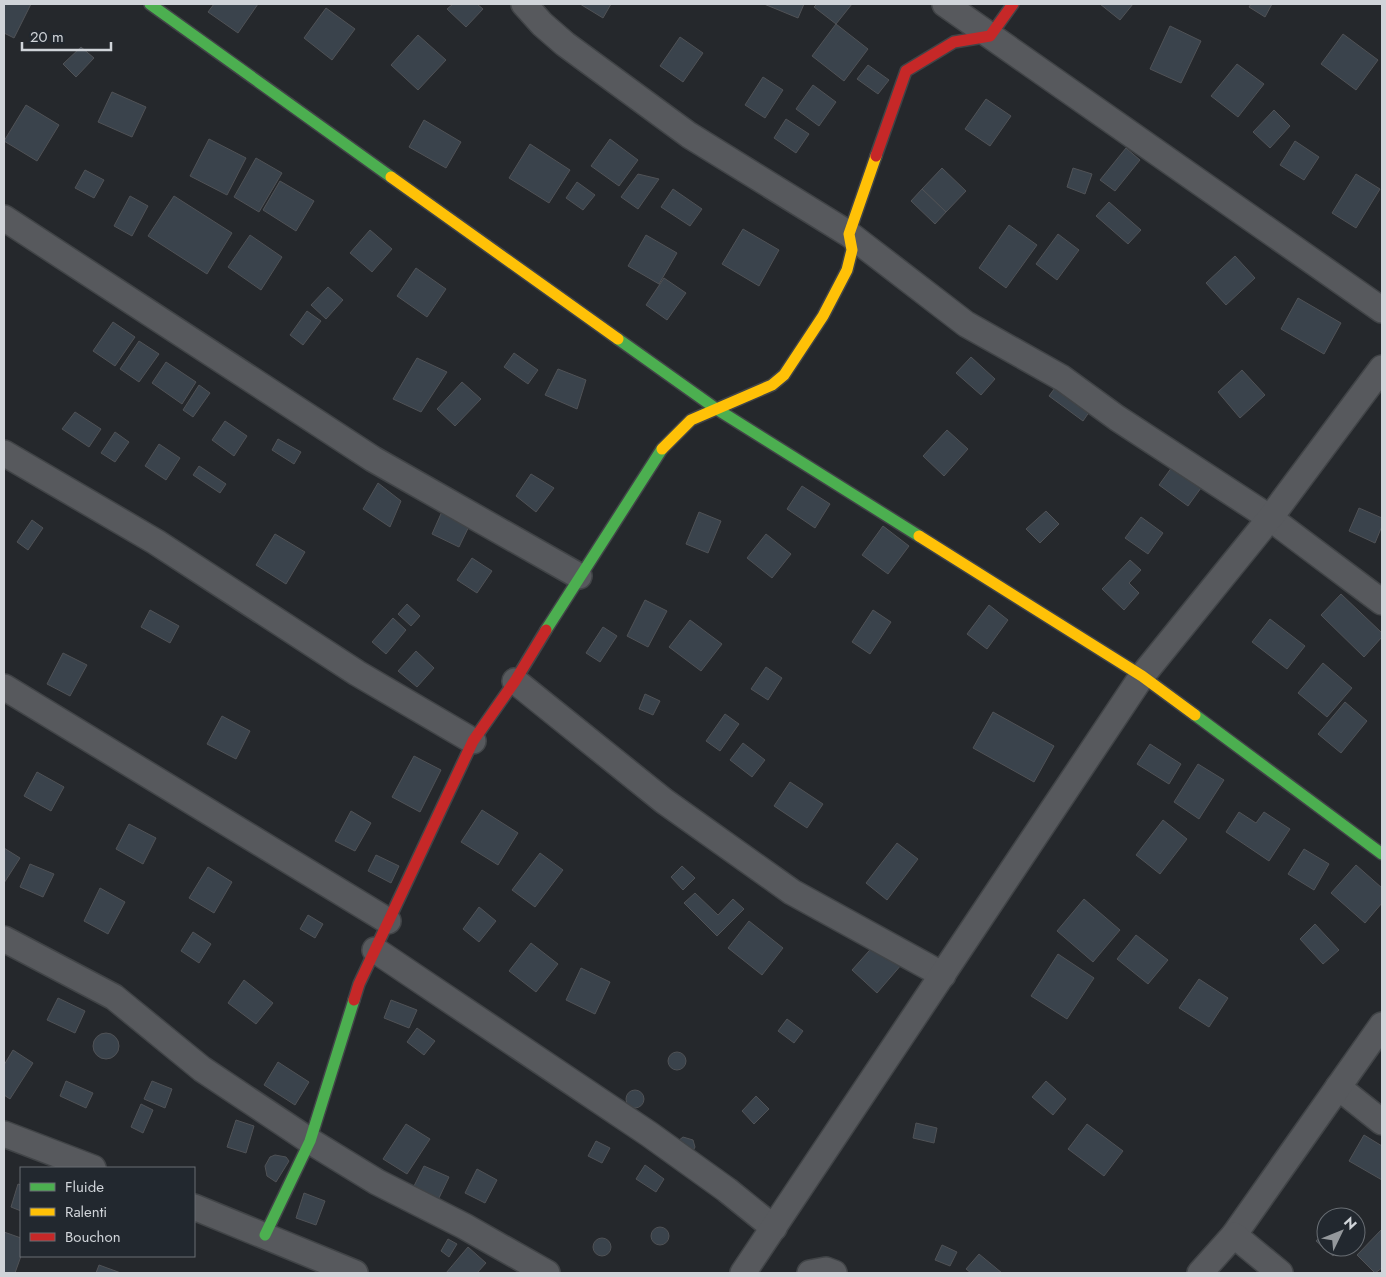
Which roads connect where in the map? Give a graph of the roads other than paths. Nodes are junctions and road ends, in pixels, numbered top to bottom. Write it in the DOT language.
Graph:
graph roads {
  1 [pos="150,4"];
  2 [pos="524,4"];
  3 [pos="945,4"];
  4 [pos="1013,4"];
  5 [pos="990,36"];
  6 [pos="4,218"];
  7 [pos="849,234"];
  8 [pos="1382,310"];
  9 [pos="1382,368"];
  10 [pos="715,408"];
  11 [pos="4,453"];
  12 [pos="1270,518"];
  13 [pos="579,576"];
  14 [pos="1382,602"];
  15 [pos="1142,676"];
  16 [pos="515,680"];
  17 [pos="4,687"];
  18 [pos="473,741"];
  19 [pos="1382,854"];
  20 [pos="388,921"];
  21 [pos="4,939"];
  22 [pos="375,950"];
  23 [pos="943,975"];
  24 [pos="1382,1025"];
  25 [pos="1338,1087"];
  26 [pos="1382,1122"];
  27 [pos="4,1134"];
  28 [pos="310,1141"];
  29 [pos="90,1167"];
  30 [pos="195,1207"];
  31 [pos="774,1228"];
  32 [pos="265,1234"];
  33 [pos="1234,1234"];
  34 [pos="355,1273"];
  35 [pos="547,1273"];
  36 [pos="743,1273"];
  37 [pos="810,1273"];
  38 [pos="834,1273"];
  39 [pos="1200,1273"];
  40 [pos="1280,1273"];
  1 -- 10 [label="street"];
  2 -- 7 [label="street"];
  3 -- 5 [label="street"];
  4 -- 5 [label="street"];
  5 -- 7 [label="street"];
  5 -- 8 [label="street"];
  6 -- 13 [label="street"];
  7 -- 10 [label="street"];
  7 -- 12 [label="street"];
  9 -- 12 [label="street"];
  10 -- 13 [label="street"];
  10 -- 15 [label="street"];
  11 -- 18 [label="street"];
  12 -- 14 [label="street"];
  12 -- 15 [label="street"];
  13 -- 16 [label="street"];
  15 -- 19 [label="street"];
  15 -- 23 [label="street"];
  16 -- 18 [label="street"];
  16 -- 23 [label="street"];
  17 -- 20 [label="street"];
  18 -- 20 [label="street"];
  20 -- 22 [label="street"];
  21 -- 28 [label="street"];
  22 -- 28 [label="street"];
  22 -- 31 [label="street"];
  23 -- 31 [label="street"];
  24 -- 25 [label="street"];
  25 -- 26 [label="street"];
  25 -- 33 [label="street"];
  27 -- 29 [label="street"];
  28 -- 32 [label="street"];
  28 -- 35 [label="street"];
  30 -- 32 [label="street"];
  31 -- 36 [label="street"];
  32 -- 34 [label="street"];
  33 -- 39 [label="street"];
  33 -- 40 [label="street"];
  37 -- 38 [label="street"];
}
